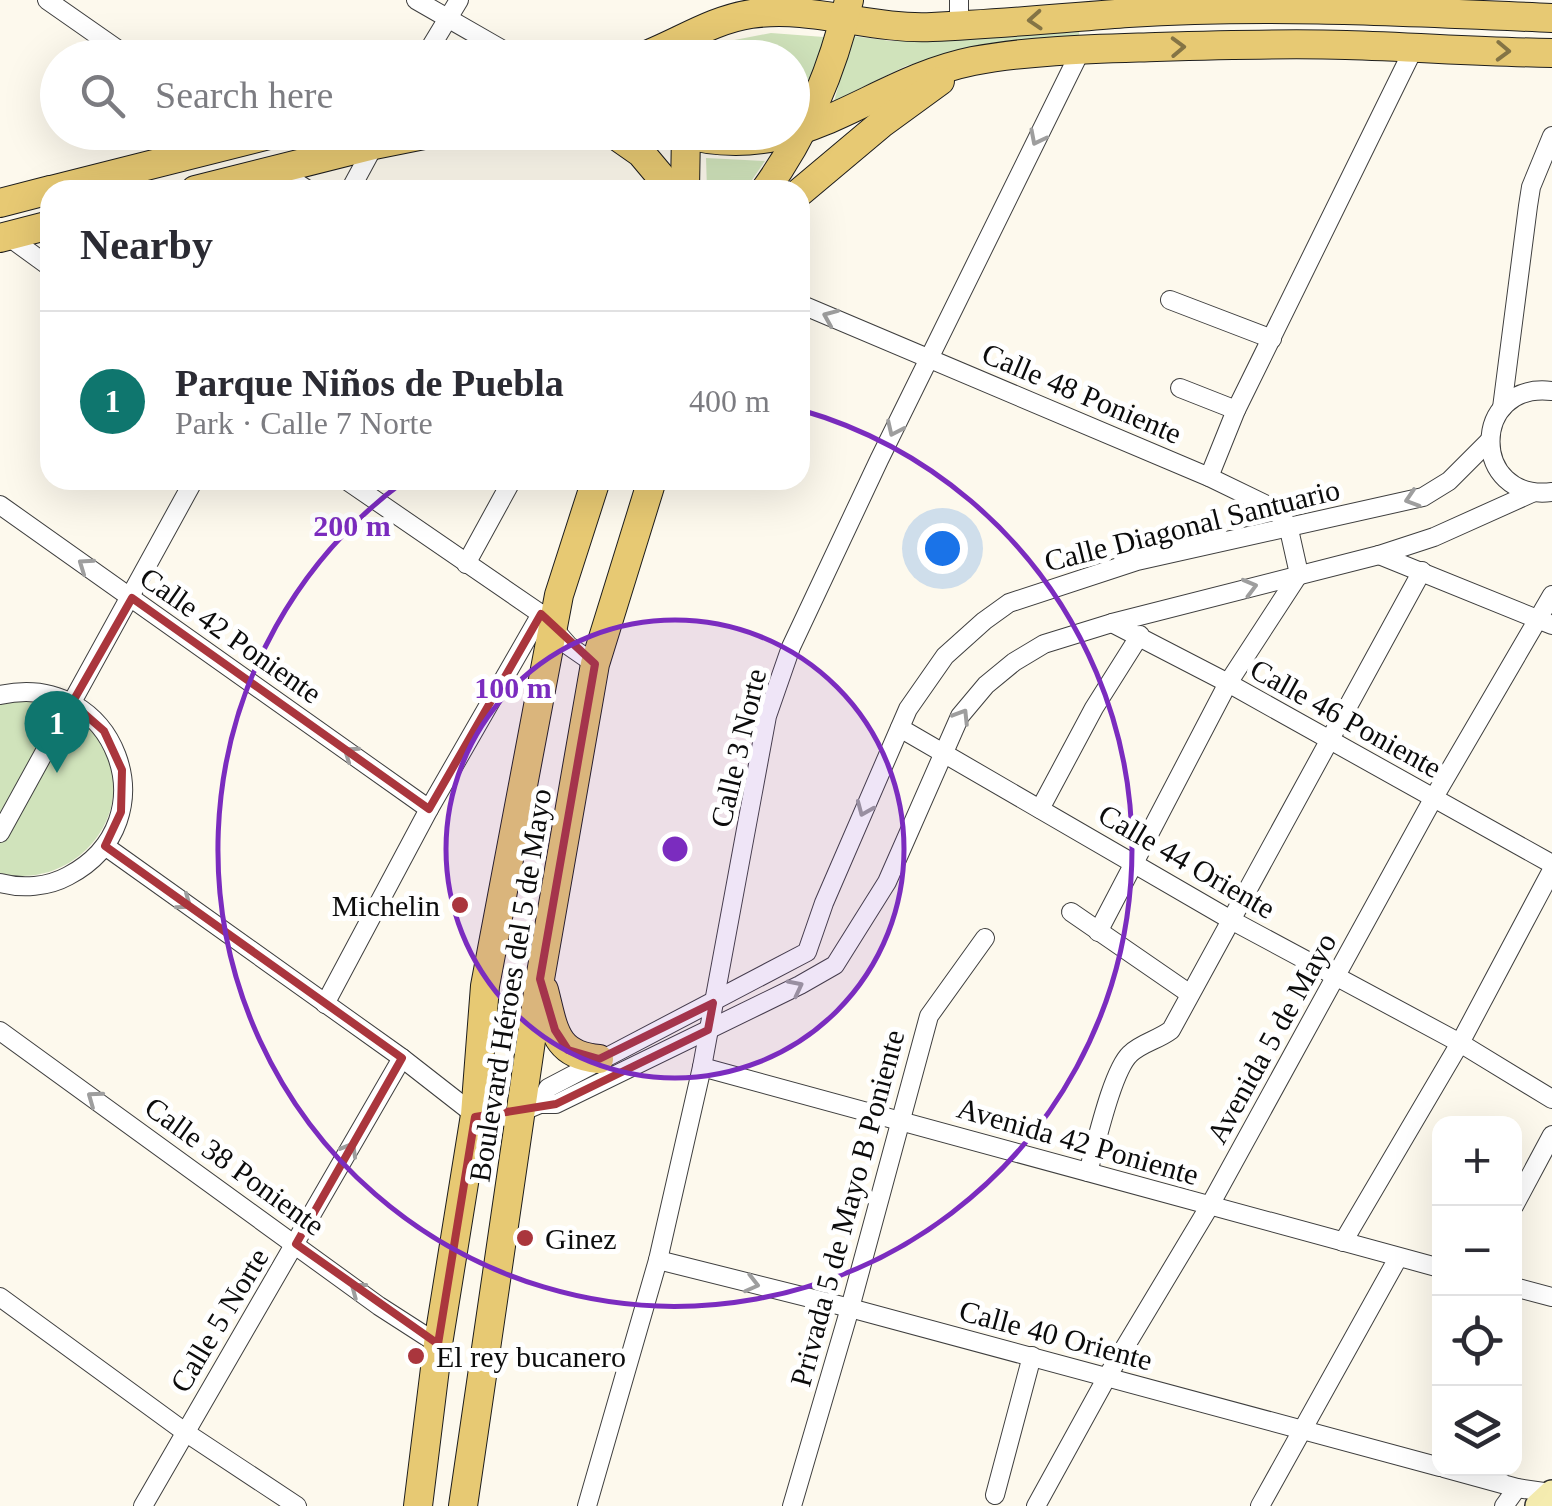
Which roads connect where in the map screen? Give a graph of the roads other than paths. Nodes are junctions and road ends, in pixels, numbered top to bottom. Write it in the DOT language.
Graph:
graph roads {
  1 [pos="47,0"];
  2 [pos="416,0"];
  3 [pos="459,0"];
  4 [pos="730,0"];
  5 [pos="810,0"];
  6 [pos="873,0"];
  7 [pos="1430,6"];
  8 [pos="1106,8"];
  9 [pos="847,10"];
  10 [pos="713,12"];
  11 [pos="959,13"];
  12 [pos="1552,18"];
  13 [pos="449,19"];
  14 [pos="901,28"];
  15 [pos="104,40"];
  16 [pos="436,40"];
  17 [pos="486,40"];
  18 [pos="667,40"];
  19 [pos="703,40"];
  20 [pos="1414,48"];
  21 [pos="1081,50"];
  22 [pos="1552,53"];
  23 [pos="968,62"];
  24 [pos="810,115"];
  25 [pos="810,127"];
  26 [pos="1552,136"];
  27 [pos="195,150"];
  28 [pos="340,150"];
  29 [pos="371,150"];
  30 [pos="638,150"];
  31 [pos="684,150"];
  32 [pos="790,150"];
  33 [pos="277,170"];
  34 [pos="87,180"];
  35 [pos="236,180"];
  36 [pos="292,180"];
  37 [pos="355,180"];
  38 [pos="664,180"];
  39 [pos="685,180"];
  40 [pos="771,180"];
  41 [pos="810,184"];
  42 [pos="40,193"];
  43 [pos="0,203"];
  44 [pos="40,227"];
  45 [pos="2,235"];
  46 [pos="40,260"];
  47 [pos="1170,300"];
  48 [pos="810,308"];
  49 [pos="1272,339"];
  50 [pos="928,358"];
  51 [pos="1180,388"];
  52 [pos="1552,392"];
  53 [pos="1502,408"];
  54 [pos="1236,410"];
  55 [pos="1489,442"];
  56 [pos="1209,477"];
  57 [pos="189,490"];
  58 [pos="360,490"];
  59 [pos="507,490"];
  60 [pos="592,490"];
  61 [pos="649,490"];
  62 [pos="1552,492"];
  63 [pos="1532,493"];
  64 [pos="0,505"];
  65 [pos="1288,525"];
  66 [pos="1379,554"];
  67 [pos="466,564"];
  68 [pos="1422,571"];
  69 [pos="1300,574"];
  70 [pos="1552,595"];
  71 [pos="132,598"];
  72 [pos="547,619"];
  73 [pos="1546,622"];
  74 [pos="1112,623"];
  75 [pos="1140,635"];
  76 [pos="595,664"];
  77 [pos="1228,683"];
  78 [pos="0,694"];
  79 [pos="72,702"];
  80 [pos="900,728"];
  81 [pos="1329,742"];
  82 [pos="945,754"];
  83 [pos="1434,799"];
  84 [pos="1040,808"];
  85 [pos="429,809"];
  86 [pos="0,833"];
  87 [pos="105,846"];
  88 [pos="1132,862"];
  89 [pos="1552,867"];
  90 [pos="0,882"];
  91 [pos="1071,912"];
  92 [pos="1231,920"];
  93 [pos="1098,932"];
  94 [pos="985,938"];
  95 [pos="1338,976"];
  96 [pos="540,978"];
  97 [pos="1190,994"];
  98 [pos="713,1003"];
  99 [pos="325,1004"];
  100 [pos="708,1030"];
  101 [pos="0,1031"];
  102 [pos="1460,1044"];
  103 [pos="402,1058"];
  104 [pos="599,1059"];
  105 [pos="702,1067"];
  106 [pos="1552,1100"];
  107 [pos="531,1108"];
  108 [pos="475,1115"];
  109 [pos="899,1120"];
  110 [pos="1552,1135"];
  111 [pos="1088,1172"];
  112 [pos="1522,1191"];
  113 [pos="1209,1207"];
  114 [pos="1342,1242"];
  115 [pos="296,1244"];
  116 [pos="1398,1258"];
  117 [pos="658,1260"];
  118 [pos="1432,1266"];
  119 [pos="1522,1289"];
  120 [pos="0,1298"];
  121 [pos="1552,1298"];
  122 [pos="850,1308"];
  123 [pos="438,1344"];
  124 [pos="1032,1356"];
  125 [pos="1107,1377"];
  126 [pos="1303,1430"];
  127 [pos="185,1432"];
  128 [pos="1432,1465"];
  129 [pos="1472,1476"];
  130 [pos="1517,1488"];
  131 [pos="1552,1493"];
  132 [pos="995,1495"];
  133 [pos="143,1506"];
  134 [pos="297,1506"];
  135 [pos="418,1506"];
  136 [pos="463,1506"];
  137 [pos="587,1506"];
  138 [pos="792,1506"];
  139 [pos="1036,1506"];
  140 [pos="1260,1506"];
  141 [pos="1504,1506"];
  142 [pos="1538,1506"];
  1 -- 15 [label="street"];
  2 -- 13 [label="street"];
  3 -- 13 [label="street"];
  4 -- 10 [label="main road"];
  5 -- 9 [label="main road"];
  6 -- 14 [label="main road"];
  7 -- 8 [label="main road"];
  7 -- 12 [label="main road"];
  8 -- 11 [label="main road, one-way"];
  9 -- 10 [label="main road"];
  9 -- 14 [label="main road"];
  9 -- 24 [label="main road"];
  10 -- 18 [label="main road"];
  10 -- 19 [label="main road"];
  11 -- 14 [label="main road"];
  13 -- 16 [label="street"];
  13 -- 17 [label="street"];
  21 -- 20 [label="main road, one-way"];
  20 -- 22 [label="main road, one-way"];
  20 -- 49 [label="street"];
  21 -- 23 [label="main road"];
  21 -- 50 [label="street, Calle 3 Norte, one-way"];
  23 -- 25 [label="main road"];
  23 -- 41 [label="main road"];
  26 -- 53 [label="street"];
  27 -- 34 [label="main road"];
  28 -- 33 [label="main road"];
  29 -- 37 [label="street"];
  30 -- 38 [label="main road"];
  31 -- 39 [label="main road"];
  32 -- 40 [label="main road"];
  33 -- 35 [label="main road"];
  33 -- 36 [label="street"];
  42 -- 43 [label="main road"];
  44 -- 45 [label="main road"];
  45 -- 46 [label="street"];
  47 -- 49 [label="street"];
  50 -- 48 [label="street, Calle 48 Poniente, one-way"];
  49 -- 54 [label="street"];
  50 -- 56 [label="street, Calle 48 Poniente"];
  50 -- 98 [label="street, Calle 3 Norte, one-way"];
  51 -- 54 [label="street"];
  52 -- 53 [label="street"];
  53 -- 55 [label="street"];
  54 -- 56 [label="street"];
  55 -- 63 [label="street"];
  55 -- 65 [label="street, Calle Diagonal Santuario, one-way"];
  56 -- 65 [label="street, Calle 48 Poniente"];
  57 -- 71 [label="street"];
  58 -- 67 [label="street"];
  59 -- 67 [label="street"];
  60 -- 72 [label="main road, Boulevard Héroes del 5 de Mayo"];
  61 -- 76 [label="main road, Boulevard Héroes del 5 de Mayo"];
  62 -- 63 [label="street"];
  63 -- 66 [label="street"];
  71 -- 64 [label="street, Calle 42 Poniente, one-way"];
  65 -- 69 [label="street"];
  65 -- 80 [label="street, Calle Diagonal Santuario"];
  66 -- 68 [label="street"];
  66 -- 69 [label="street"];
  67 -- 72 [label="street"];
  68 -- 73 [label="street"];
  68 -- 81 [label="street"];
  74 -- 69 [label="street, one-way"];
  69 -- 77 [label="street"];
  70 -- 73 [label="street, Avenida 5 de Mayo"];
  71 -- 79 [label="street"];
  85 -- 71 [label="street, Calle 42 Poniente, one-way"];
  72 -- 76 [label="street"];
  72 -- 85 [label="street"];
  72 -- 108 [label="main road, Boulevard Héroes del 5 de Mayo"];
  73 -- 83 [label="street, Avenida 5 de Mayo"];
  74 -- 75 [label="street, Calle 46 Poniente"];
  82 -- 74 [label="street, one-way"];
  75 -- 77 [label="street, Calle 46 Poniente"];
  75 -- 84 [label="street"];
  76 -- 96 [label="main road, Boulevard Héroes del 5 de Mayo"];
  77 -- 81 [label="street, Calle 46 Poniente"];
  77 -- 88 [label="street"];
  78 -- 79 [label="street"];
  79 -- 86 [label="street"];
  79 -- 87 [label="street"];
  80 -- 82 [label="street, Calle 44 Oriente"];
  80 -- 98 [label="street, Calle Diagonal Santuario, one-way"];
  81 -- 83 [label="street, Calle 46 Poniente"];
  81 -- 92 [label="street"];
  82 -- 84 [label="street, Calle 44 Oriente"];
  100 -- 82 [label="street, one-way"];
  83 -- 89 [label="street, Calle 46 Poniente"];
  83 -- 95 [label="street, Avenida 5 de Mayo"];
  84 -- 88 [label="street, Calle 44 Oriente"];
  85 -- 99 [label="street"];
  87 -- 90 [label="street"];
  87 -- 99 [label="street, one-way"];
  88 -- 92 [label="street, Calle 44 Oriente"];
  88 -- 93 [label="street"];
  89 -- 102 [label="street"];
  91 -- 93 [label="street"];
  92 -- 95 [label="street, Calle 44 Oriente"];
  92 -- 97 [label="street"];
  93 -- 97 [label="street"];
  94 -- 109 [label="street, Privada 5 de Mayo B Poniente"];
  95 -- 102 [label="street, Calle 44 Oriente"];
  95 -- 113 [label="street, Avenida 5 de Mayo"];
  96 -- 104 [label="main road"];
  96 -- 107 [label="main road, Boulevard Héroes del 5 de Mayo"];
  97 -- 111 [label="street"];
  98 -- 100 [label="street, Calle 3 Norte"];
  98 -- 104 [label="street, Calle Diagonal Santuario"];
  99 -- 103 [label="street"];
  100 -- 105 [label="street, Calle 3 Norte"];
  100 -- 107 [label="street"];
  115 -- 101 [label="street, Calle 38 Poniente, one-way"];
  102 -- 106 [label="street, Calle 44 Oriente"];
  102 -- 114 [label="street"];
  103 -- 108 [label="street"];
  115 -- 103 [label="street, Calle 5 Norte, one-way"];
  104 -- 107 [label="street, Calle Diagonal Santuario"];
  105 -- 109 [label="street, Avenida 42 Poniente"];
  105 -- 117 [label="street, Calle 3 Norte"];
  107 -- 108 [label="street"];
  107 -- 136 [label="main road, Boulevard Héroes del 5 de Mayo"];
  108 -- 123 [label="main road, Boulevard Héroes del 5 de Mayo"];
  109 -- 111 [label="street, Avenida 42 Poniente"];
  109 -- 122 [label="street, Privada 5 de Mayo B Poniente"];
  110 -- 112 [label="street"];
  111 -- 113 [label="street, Avenida 42 Poniente"];
  113 -- 114 [label="street, Avenida 42 Poniente"];
  113 -- 125 [label="street, Avenida 5 de Mayo"];
  114 -- 116 [label="street, Avenida 42 Poniente"];
  123 -- 115 [label="street, Calle 38 Poniente, one-way"];
  115 -- 127 [label="street, Calle 5 Norte"];
  116 -- 118 [label="street, Avenida 42 Poniente"];
  116 -- 126 [label="street"];
  117 -- 122 [label="street, Calle 40 Oriente, one-way"];
  117 -- 137 [label="street, Calle 3 Norte"];
  119 -- 121 [label="street"];
  120 -- 127 [label="street"];
  122 -- 124 [label="street, Calle 40 Oriente"];
  122 -- 138 [label="street, Privada 5 de Mayo B Poniente"];
  123 -- 135 [label="main road, Boulevard Héroes del 5 de Mayo"];
  124 -- 125 [label="street, Calle 40 Oriente"];
  124 -- 132 [label="street"];
  125 -- 126 [label="street, Calle 40 Oriente"];
  125 -- 139 [label="street, Avenida 5 de Mayo"];
  126 -- 128 [label="street, Calle 40 Oriente"];
  126 -- 140 [label="street"];
  127 -- 133 [label="street, Calle 5 Norte"];
  127 -- 134 [label="street"];
  129 -- 130 [label="street, Calle 40 Oriente"];
  130 -- 131 [label="street, Calle 40 Oriente"];
  130 -- 141 [label="street"];
  131 -- 142 [label="main road"];
}
